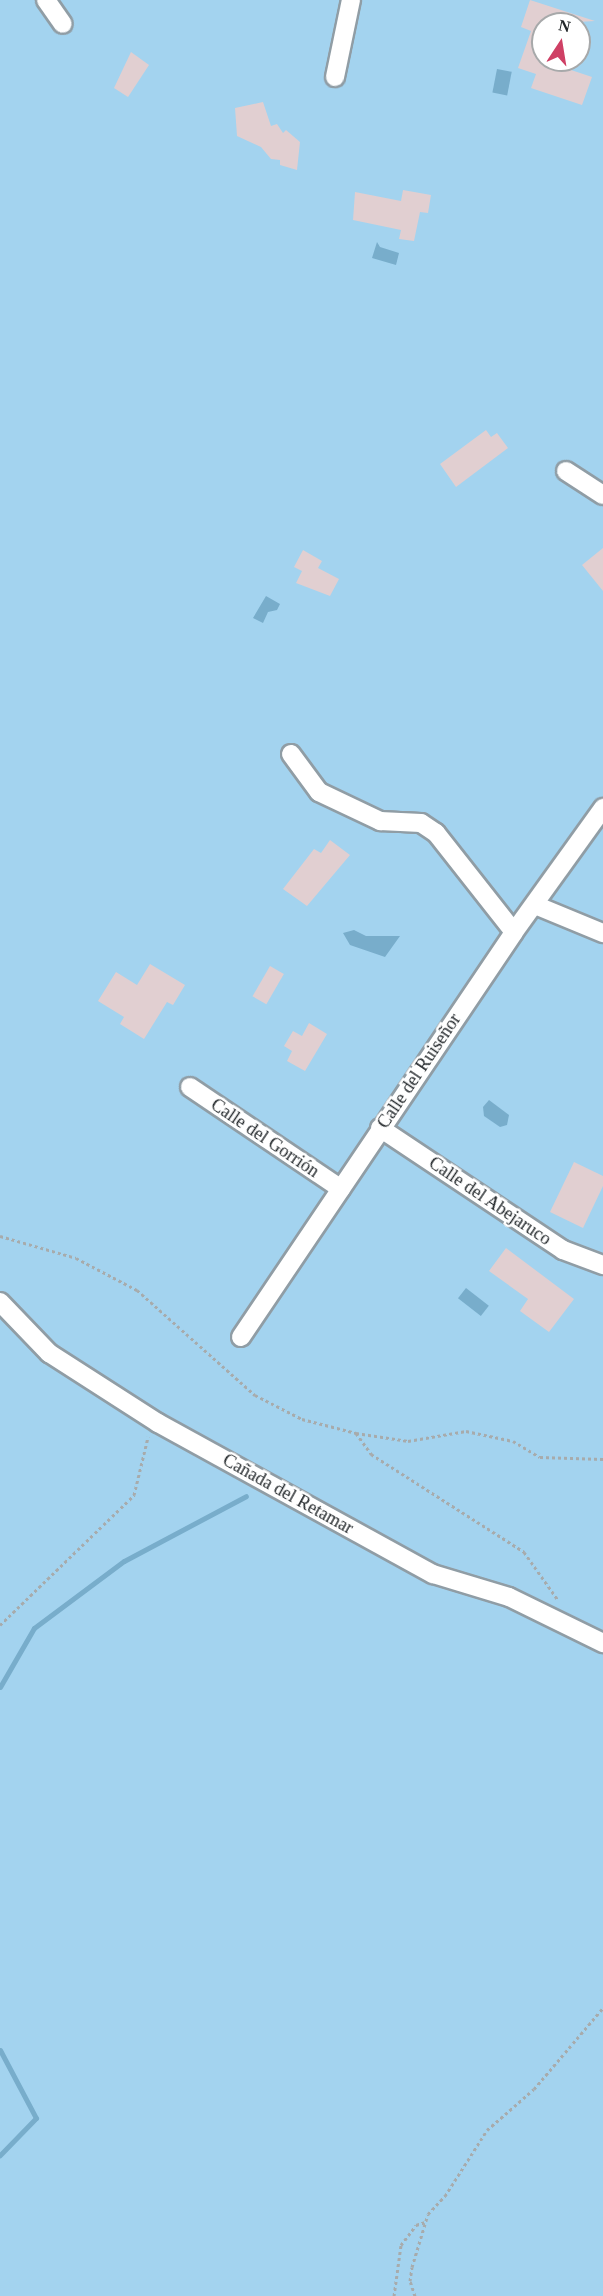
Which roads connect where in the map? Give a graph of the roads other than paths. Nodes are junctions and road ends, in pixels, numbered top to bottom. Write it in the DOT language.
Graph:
graph roads {
  1 [pos="46,0"];
  2 [pos="351,0"];
  3 [pos="63,24"];
  4 [pos="335,77"];
  5 [pos="566,471"];
  6 [pos="603,495"];
  7 [pos="291,754"];
  8 [pos="603,808"];
  9 [pos="535,905"];
  10 [pos="514,932"];
  11 [pos="603,933"];
  12 [pos="190,1087"];
  13 [pos="380,1128"];
  14 [pos="341,1189"];
  15 [pos="603,1265"];
  16 [pos="0,1302"];
  17 [pos="242,1337"];
  18 [pos="603,1643"];
  1 -- 3 [label="street"];
  2 -- 4 [label="street"];
  5 -- 6 [label="street"];
  7 -- 10 [label="street"];
  8 -- 9 [label="street, Calle del Ruiseñor"];
  9 -- 10 [label="street, Calle del Ruiseñor"];
  9 -- 11 [label="street"];
  10 -- 13 [label="street, Calle del Ruiseñor"];
  12 -- 14 [label="street, Calle del Gorrión"];
  13 -- 14 [label="street, Calle del Ruiseñor"];
  13 -- 15 [label="street, Calle del Abejaruco"];
  14 -- 17 [label="street, Calle del Ruiseñor"];
  16 -- 18 [label="street, Cañada del Retamar"];
}
